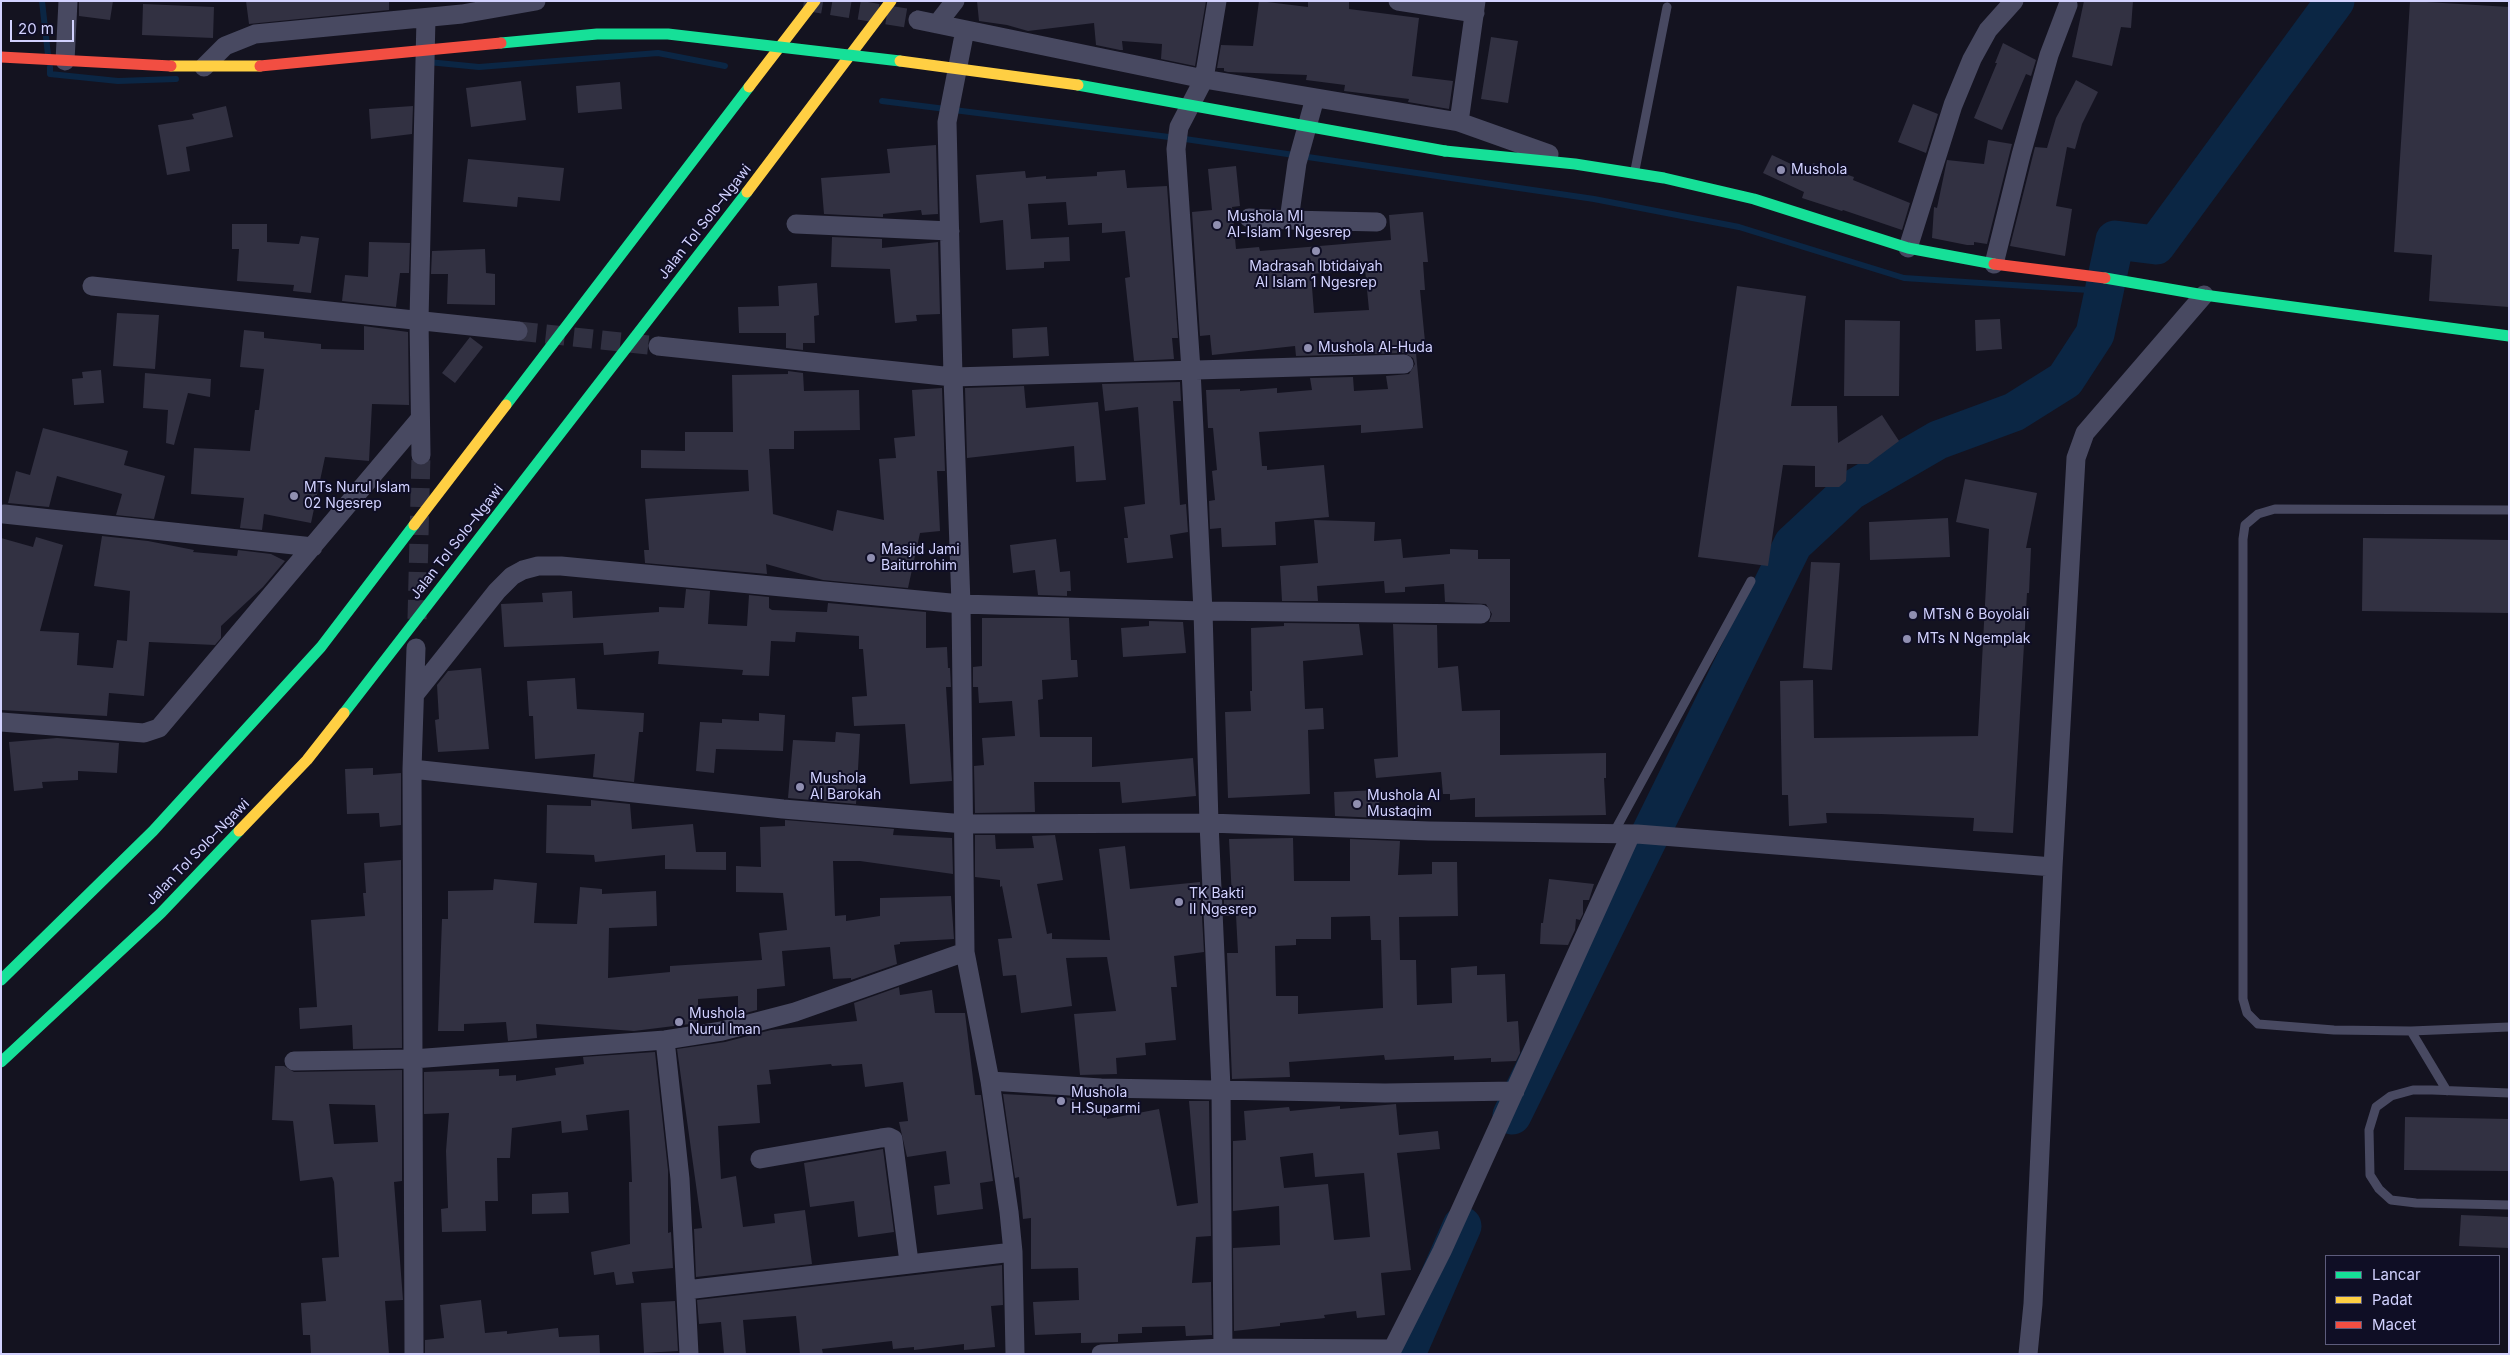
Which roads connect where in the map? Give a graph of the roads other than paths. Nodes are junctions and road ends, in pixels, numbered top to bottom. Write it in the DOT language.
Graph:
graph roads {
  1 [pos="68,1"];
  2 [pos="536,1"];
  3 [pos="816,1"];
  4 [pos="891,1"];
  5 [pos="955,1"];
  6 [pos="1217,1"];
  7 [pos="1398,1"];
  8 [pos="2014,1"];
  9 [pos="2068,5"];
  10 [pos="1475,7"];
  11 [pos="1666,7"];
  12 [pos="461,8"];
  13 [pos="426,18"];
  14 [pos="918,20"];
  15 [pos="937,24"];
  16 [pos="965,30"];
  17 [pos="1,57"];
  18 [pos="61,61"];
  19 [pos="204,68"];
  20 [pos="1204,79"];
  21 [pos="1315,98"];
  22 [pos="1459,122"];
  23 [pos="1575,164"];
  24 [pos="1634,173"];
  25 [pos="1249,218"];
  26 [pos="1289,220"];
  27 [pos="1377,222"];
  28 [pos="796,224"];
  29 [pos="950,231"];
  30 [pos="1908,248"];
  31 [pos="1994,264"];
  32 [pos="92,286"];
  33 [pos="2204,296"];
  34 [pos="419,320"];
  35 [pos="518,331"];
  36 [pos="2509,336"];
  37 [pos="658,346"];
  38 [pos="1404,364"];
  39 [pos="1191,370"];
  40 [pos="953,377"];
  41 [pos="420,419"];
  42 [pos="421,456"];
  43 [pos="2509,510"];
  44 [pos="4,514"];
  45 [pos="313,547"];
  46 [pos="1751,581"];
  47 [pos="961,604"];
  48 [pos="1203,611"];
  49 [pos="1481,614"];
  50 [pos="416,648"];
  51 [pos="415,694"];
  52 [pos="1,722"];
  53 [pos="412,770"];
  54 [pos="1209,823"];
  55 [pos="965,824"];
  56 [pos="1627,834"];
  57 [pos="2053,867"];
  58 [pos="965,952"];
  59 [pos="1,980"];
  60 [pos="2509,1026"];
  61 [pos="2411,1031"];
  62 [pos="665,1040"];
  63 [pos="413,1059"];
  64 [pos="294,1061"];
  65 [pos="1,1062"];
  66 [pos="990,1080"];
  67 [pos="1221,1088"];
  68 [pos="2448,1090"];
  69 [pos="1514,1091"];
  70 [pos="2509,1093"];
  71 [pos="760,1159"];
  72 [pos="2509,1205"];
  73 [pos="1014,1252"];
  74 [pos="909,1262"];
  75 [pos="686,1290"];
  76 [pos="1223,1351"];
  77 [pos="1391,1351"];
  78 [pos="414,1354"];
  79 [pos="689,1354"];
  80 [pos="1015,1354"];
  81 [pos="1101,1354"];
  82 [pos="2028,1354"];
  1 -- 18 [label="street"];
  2 -- 12 [label="street"];
  3 -- 59 [label="main road"];
  4 -- 65 [label="main road, Jalan Tol Solo–Ngawi"];
  5 -- 15 [label="street"];
  6 -- 20 [label="street"];
  7 -- 10 [label="street"];
  8 -- 30 [label="street"];
  9 -- 31 [label="street"];
  10 -- 22 [label="street"];
  11 -- 24 [label="lane"];
  12 -- 13 [label="street"];
  13 -- 19 [label="street"];
  13 -- 34 [label="street"];
  14 -- 15 [label="street"];
  15 -- 16 [label="street"];
  16 -- 20 [label="street"];
  16 -- 29 [label="street"];
  17 -- 18 [label="main road"];
  18 -- 19 [label="main road"];
  19 -- 23 [label="main road, bridge"];
  20 -- 21 [label="street"];
  20 -- 39 [label="street"];
  21 -- 22 [label="street"];
  21 -- 26 [label="street"];
  22 -- 23 [label="street"];
  23 -- 24 [label="main road"];
  24 -- 30 [label="main road"];
  25 -- 26 [label="street"];
  26 -- 27 [label="street"];
  28 -- 29 [label="street"];
  29 -- 40 [label="street"];
  30 -- 31 [label="main road"];
  31 -- 33 [label="main road"];
  32 -- 34 [label="street"];
  33 -- 36 [label="main road"];
  33 -- 57 [label="street"];
  34 -- 35 [label="street"];
  34 -- 41 [label="street"];
  37 -- 40 [label="street"];
  38 -- 39 [label="street"];
  39 -- 40 [label="street"];
  39 -- 48 [label="street"];
  40 -- 47 [label="street"];
  41 -- 42 [label="street"];
  41 -- 45 [label="street"];
  43 -- 61 [label="lane"];
  44 -- 45 [label="street"];
  45 -- 52 [label="street"];
  46 -- 56 [label="lane"];
  47 -- 48 [label="street"];
  47 -- 51 [label="street"];
  47 -- 55 [label="street"];
  48 -- 49 [label="street"];
  48 -- 54 [label="street"];
  50 -- 51 [label="street"];
  51 -- 53 [label="street"];
  53 -- 55 [label="street"];
  53 -- 63 [label="street"];
  54 -- 55 [label="street"];
  54 -- 56 [label="street"];
  54 -- 67 [label="street"];
  55 -- 58 [label="street"];
  56 -- 57 [label="street"];
  56 -- 69 [label="street"];
  57 -- 82 [label="street"];
  58 -- 62 [label="street"];
  58 -- 66 [label="street"];
  60 -- 61 [label="lane"];
  61 -- 68 [label="lane"];
  62 -- 63 [label="street"];
  62 -- 75 [label="street"];
  63 -- 64 [label="street"];
  63 -- 78 [label="street"];
  66 -- 67 [label="street"];
  66 -- 73 [label="street"];
  67 -- 69 [label="street"];
  67 -- 76 [label="street"];
  68 -- 70 [label="lane"];
  68 -- 72 [label="lane"];
  69 -- 77 [label="street"];
  71 -- 74 [label="street"];
  73 -- 74 [label="street"];
  73 -- 80 [label="street"];
  74 -- 75 [label="street"];
  75 -- 79 [label="street"];
  76 -- 77 [label="street"];
  76 -- 81 [label="street"];
}
